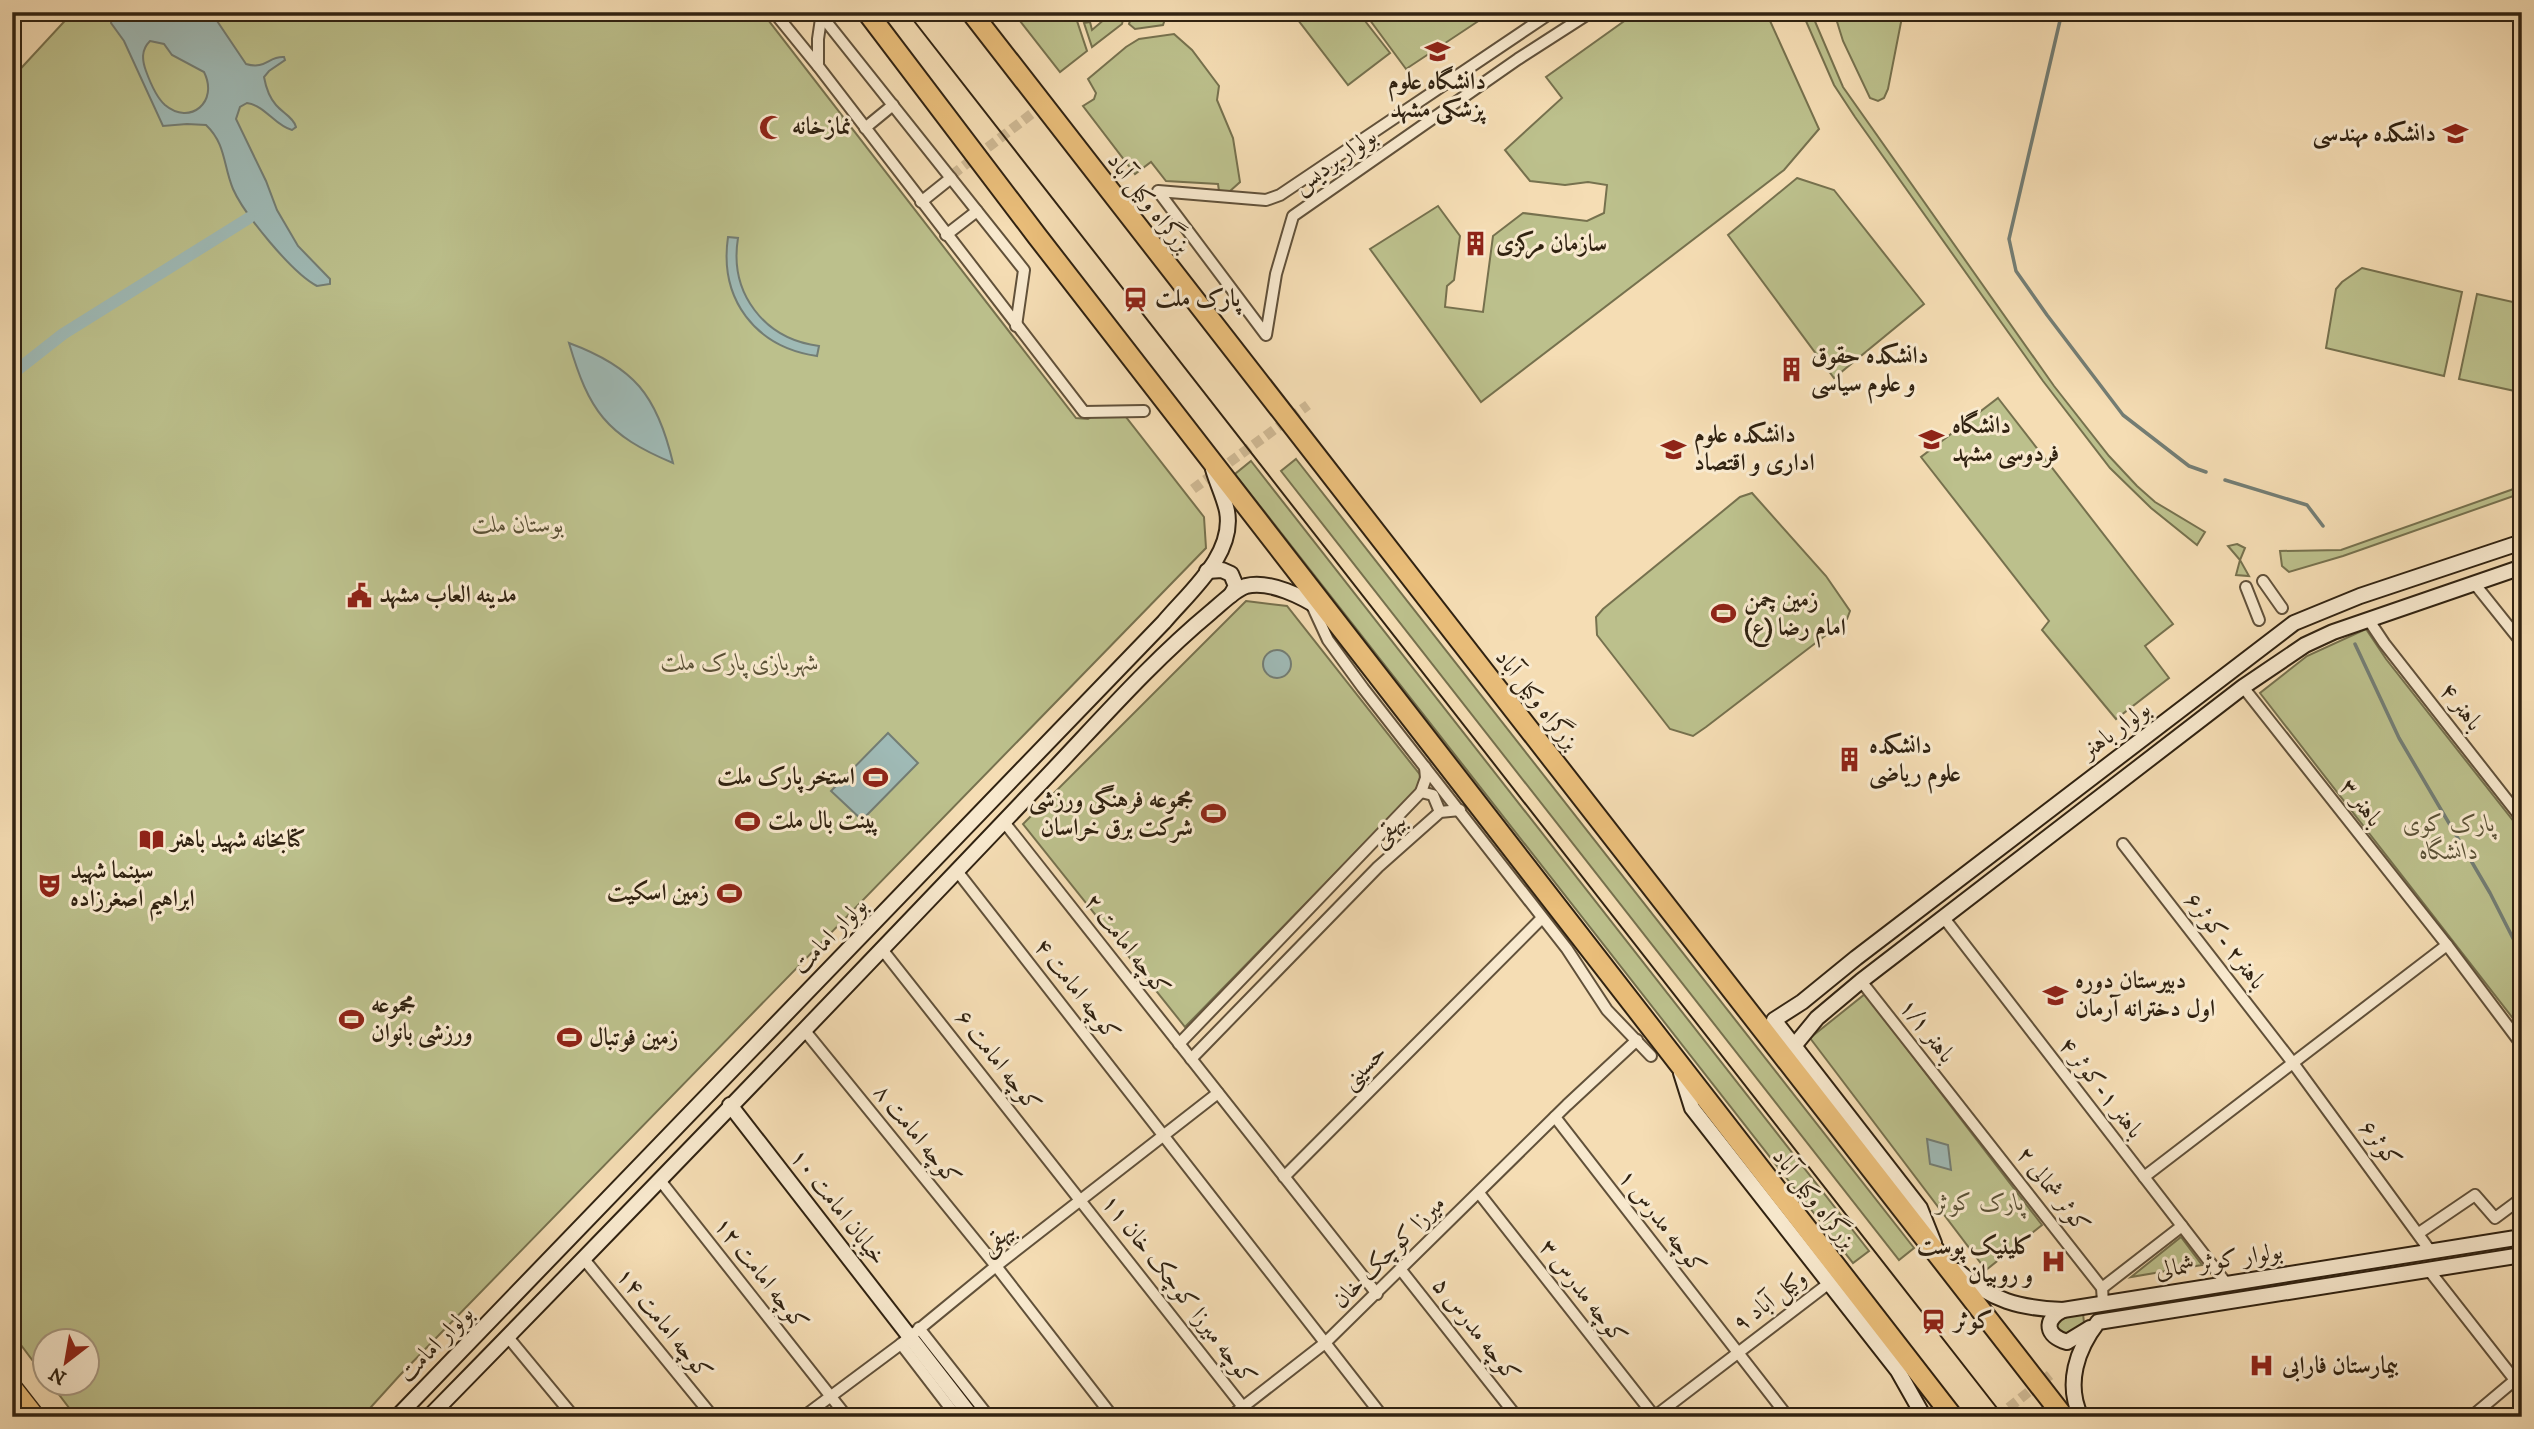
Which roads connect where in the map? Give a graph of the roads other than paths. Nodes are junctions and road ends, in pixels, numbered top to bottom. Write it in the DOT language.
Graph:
graph roads {
  1 [pos="774,12"];
  2 [pos="867,12"];
  3 [pos="971,12"];
  4 [pos="1552,12"];
  5 [pos="1591,12"];
  6 [pos="822,14"];
  7 [pos="818,66"];
  8 [pos="893,105"];
  9 [pos="865,128"];
  10 [pos="951,178"];
  11 [pos="921,202"];
  12 [pos="977,211"];
  13 [pos="946,234"];
  14 [pos="1016,326"];
  15 [pos="1144,411"];
  16 [pos="1209,458"];
  17 [pos="2522,542"];
  18 [pos="2522,567"];
  19 [pos="1207,571"];
  20 [pos="2263,581"];
  21 [pos="2474,583"];
  22 [pos="2246,587"];
  23 [pos="1231,595"];
  24 [pos="1310,601"];
  25 [pos="2282,608"];
  26 [pos="1331,615"];
  27 [pos="2368,619"];
  28 [pos="2259,620"];
  29 [pos="2522,643"];
  30 [pos="2243,687"];
  31 [pos="1425,768"];
  32 [pos="1421,792"];
  33 [pos="1460,810"];
  34 [pos="1440,812"];
  35 [pos="2522,819"];
  36 [pos="1003,822"];
  37 [pos="2123,844"];
  38 [pos="1979,863"];
  39 [pos="957,871"];
  40 [pos="1992,880"];
  41 [pos="1542,918"];
  42 [pos="1944,918"];
  43 [pos="1285,934"];
  44 [pos="2447,945"];
  45 [pos="881,948"];
  46 [pos="1299,949"];
  47 [pos="1861,981"];
  48 [pos="1802,1002"];
  49 [pos="1817,1018"];
  50 [pos="805,1031"];
  51 [pos="1637,1040"];
  52 [pos="1179,1044"];
  53 [pos="2522,1045"];
  54 [pos="1794,1046"];
  55 [pos="1651,1056"];
  56 [pos="1191,1059"];
  57 [pos="2294,1063"];
  58 [pos="1679,1065"];
  59 [pos="1218,1093"];
  60 [pos="1832,1095"];
  61 [pos="730,1105"];
  62 [pos="1961,1107"];
  63 [pos="1831,1116"];
  64 [pos="1555,1117"];
  65 [pos="1163,1136"];
  66 [pos="1284,1177"];
  67 [pos="2144,1177"];
  68 [pos="659,1179"];
  69 [pos="1479,1193"];
  70 [pos="2522,1198"];
  71 [pos="1082,1200"];
  72 [pos="2182,1226"];
  73 [pos="2419,1233"];
  74 [pos="2522,1237"];
  75 [pos="2431,1252"];
  76 [pos="1939,1253"];
  77 [pos="2522,1255"];
  78 [pos="583,1258"];
  79 [pos="996,1266"];
  80 [pos="2428,1269"];
  81 [pos="1401,1270"];
  82 [pos="2226,1283"];
  83 [pos="1828,1284"];
  84 [pos="1377,1294"];
  85 [pos="2103,1295"];
  86 [pos="2063,1310"];
  87 [pos="2098,1322"];
  88 [pos="507,1336"];
  89 [pos="910,1336"];
  90 [pos="1325,1343"];
  91 [pos="1737,1352"];
  92 [pos="12,1385"];
  93 [pos="2518,1385"];
  94 [pos="830,1396"];
  95 [pos="1243,1406"];
  96 [pos="434,1415"];
  97 [pos="37,1417"];
  98 [pos="397,1417"];
  99 [pos="573,1417"];
  100 [pos="713,1417"];
  101 [pos="803,1417"];
  102 [pos="846,1417"];
  103 [pos="957,1417"];
  104 [pos="972,1417"];
  105 [pos="989,1417"];
  106 [pos="1113,1417"];
  107 [pos="1230,1417"];
  108 [pos="1251,1417"];
  109 [pos="1383,1417"];
  110 [pos="1517,1417"];
  111 [pos="1654,1417"];
  112 [pos="1788,1417"];
  113 [pos="1924,1417"];
  114 [pos="1953,1417"];
  115 [pos="2064,1417"];
  116 [pos="2081,1417"];
  117 [pos="2472,1417"];
  1 -- 7 [label="street"];
  2 -- 16 [label="highway, بزرگراه وکیل آباد"];
  3 -- 63 [label="highway, بزرگراه وکیل آباد"];
  4 -- 5 [label="street, بولوار پردیس"];
  6 -- 7 [label="street"];
  6 -- 8 [label="street"];
  7 -- 9 [label="street"];
  8 -- 9 [label="street"];
  8 -- 10 [label="street"];
  9 -- 11 [label="street"];
  10 -- 11 [label="street"];
  10 -- 12 [label="street"];
  11 -- 13 [label="street"];
  12 -- 13 [label="street"];
  12 -- 14 [label="street"];
  13 -- 14 [label="street"];
  14 -- 15 [label="street"];
  16 -- 19 [label="street, بولوار امامت"];
  16 -- 26 [label="highway, بزرگراه وکیل آباد"];
  17 -- 38 [label="street, بولوار باهنر"];
  18 -- 21 [label="street, بولوار باهنر"];
  19 -- 23 [label="street"];
  19 -- 98 [label="street, بولوار امامت"];
  20 -- 25 [label="street"];
  21 -- 27 [label="street, بولوار باهنر"];
  21 -- 29 [label="street"];
  22 -- 28 [label="street"];
  23 -- 24 [label="street, بولوار امامت"];
  23 -- 36 [label="street, بولوار امامت"];
  24 -- 26 [label="street, بولوار امامت"];
  24 -- 31 [label="street"];
  26 -- 58 [label="highway, بزرگراه وکیل آباد"];
  27 -- 30 [label="street, بولوار باهنر"];
  27 -- 35 [label="street, باهنر ۴"];
  30 -- 40 [label="street, بولوار باهنر"];
  30 -- 44 [label="street, باهنر ۳"];
  31 -- 32 [label="street"];
  31 -- 33 [label="street"];
  32 -- 34 [label="street, بیهقی"];
  32 -- 43 [label="street"];
  33 -- 34 [label="street, بیهقی"];
  33 -- 41 [label="street"];
  34 -- 46 [label="street, بیهقی"];
  36 -- 39 [label="street, بولوار امامت"];
  36 -- 52 [label="street, کوچه امامت ۲"];
  37 -- 57 [label="street, باهنر۲ -کوثر۶"];
  38 -- 40 [label="street"];
  38 -- 48 [label="street, بولوار باهنر"];
  39 -- 45 [label="street, بولوار امامت"];
  39 -- 65 [label="street, کوچه امامت ۴"];
  40 -- 42 [label="street, بولوار باهنر"];
  41 -- 51 [label="street"];
  41 -- 66 [label="street, حسینی"];
  42 -- 47 [label="street, بولوار باهنر"];
  42 -- 67 [label="street, باهنر ۱-کوثر ۴"];
  43 -- 46 [label="street"];
  43 -- 52 [label="street"];
  44 -- 53 [label="street, باهنر ۳"];
  44 -- 57 [label="street"];
  45 -- 50 [label="street, بولوار امامت"];
  45 -- 71 [label="street, کوچه امامت ۶"];
  46 -- 56 [label="street, بیهقی"];
  47 -- 49 [label="street, بولوار باهنر"];
  47 -- 62 [label="street, باهنر ۱/۱"];
  48 -- 49 [label="street"];
  48 -- 54 [label="street, بولوار باهنر"];
  49 -- 54 [label="street, بولوار باهنر"];
  50 -- 61 [label="street, بولوار امامت"];
  50 -- 79 [label="street, کوچه امامت ۸"];
  51 -- 55 [label="street"];
  51 -- 64 [label="street, میرزا کوچک خان"];
  52 -- 56 [label="street, کوچه امامت ۲"];
  54 -- 60 [label="street"];
  56 -- 59 [label="street, کوچه امامت ۲"];
  57 -- 67 [label="street"];
  57 -- 73 [label="street, کوثر۶"];
  58 -- 83 [label="street"];
  58 -- 114 [label="highway, بزرگراه وکیل آباد"];
  59 -- 65 [label="street, بیهقی"];
  59 -- 66 [label="street, کوچه امامت ۲"];
  60 -- 63 [label="highway"];
  60 -- 76 [label="street"];
  61 -- 68 [label="street, بولوار امامت"];
  61 -- 89 [label="street, خیابان امامت ۱۰"];
  62 -- 85 [label="street, کوثر شمالی ۲"];
  63 -- 76 [label="highway, بزرگراه وکیل آباد"];
  64 -- 69 [label="street, میرزا کوچک خان"];
  64 -- 91 [label="street, کوچه مدرس ۱"];
  65 -- 71 [label="street, بیهقی"];
  65 -- 90 [label="street, کوچه امامت ۴"];
  66 -- 84 [label="street, کوچه امامت ۲"];
  67 -- 72 [label="street, باهنر ۱-کوثر ۴"];
  68 -- 78 [label="street, بولوار امامت"];
  68 -- 94 [label="street, کوچه امامت ۱۲"];
  69 -- 81 [label="street, میرزا کوچک خان"];
  69 -- 111 [label="street, کوچه مدرس ۳"];
  70 -- 73 [label="street"];
  71 -- 79 [label="street, بیهقی"];
  71 -- 95 [label="street, کوچه میرزا کوچک خان ۱۱"];
  72 -- 82 [label="street, باهنر ۱-کوثر ۴"];
  72 -- 85 [label="street"];
  73 -- 75 [label="street, کوثر۶"];
  74 -- 75 [label="street, بولوار کوثر شمالی"];
  75 -- 82 [label="street, بولوار کوثر شمالی"];
  76 -- 86 [label="street, بولوار کوثر شمالی"];
  76 -- 115 [label="highway, بزرگراه وکیل آباد"];
  77 -- 80 [label="street, بولوار کوثر شمالی"];
  78 -- 88 [label="street, بولوار امامت"];
  78 -- 100 [label="street, کوچه امامت ۱۴"];
  79 -- 89 [label="street, بیهقی"];
  79 -- 106 [label="street, کوچه امامت ۸"];
  80 -- 87 [label="street, بولوار کوثر شمالی"];
  80 -- 93 [label="street"];
  81 -- 84 [label="street, میرزا کوچک خان"];
  81 -- 110 [label="street, کوچه مدرس ۵"];
  82 -- 85 [label="street, بولوار کوثر شمالی"];
  83 -- 91 [label="street, ۹ وکیل آباد"];
  83 -- 113 [label="street"];
  84 -- 90 [label="street, میرزا کوچک خان"];
  85 -- 86 [label="street, بولوار کوثر شمالی"];
  86 -- 87 [label="street"];
  87 -- 116 [label="street"];
  88 -- 96 [label="street, بولوار امامت"];
  88 -- 99 [label="street"];
  89 -- 94 [label="street, بیهقی"];
  89 -- 103 [label="street"];
  89 -- 104 [label="street, خیابان امامت ۱۰"];
  89 -- 105 [label="street"];
  90 -- 95 [label="street, میرزا کوچک خان"];
  90 -- 109 [label="street, کوچه امامت ۴"];
  91 -- 111 [label="street, ۹ وکیل آباد"];
  91 -- 112 [label="street, کوچه مدرس ۱"];
  92 -- 97 [label="main road"];
  93 -- 117 [label="street"];
  94 -- 101 [label="street, بیهقی"];
  94 -- 102 [label="street, کوچه امامت ۱۲"];
  95 -- 107 [label="street, میرزا کوچک خان"];
  95 -- 108 [label="street, کوچه میرزا کوچک خان ۱۱"];
}
